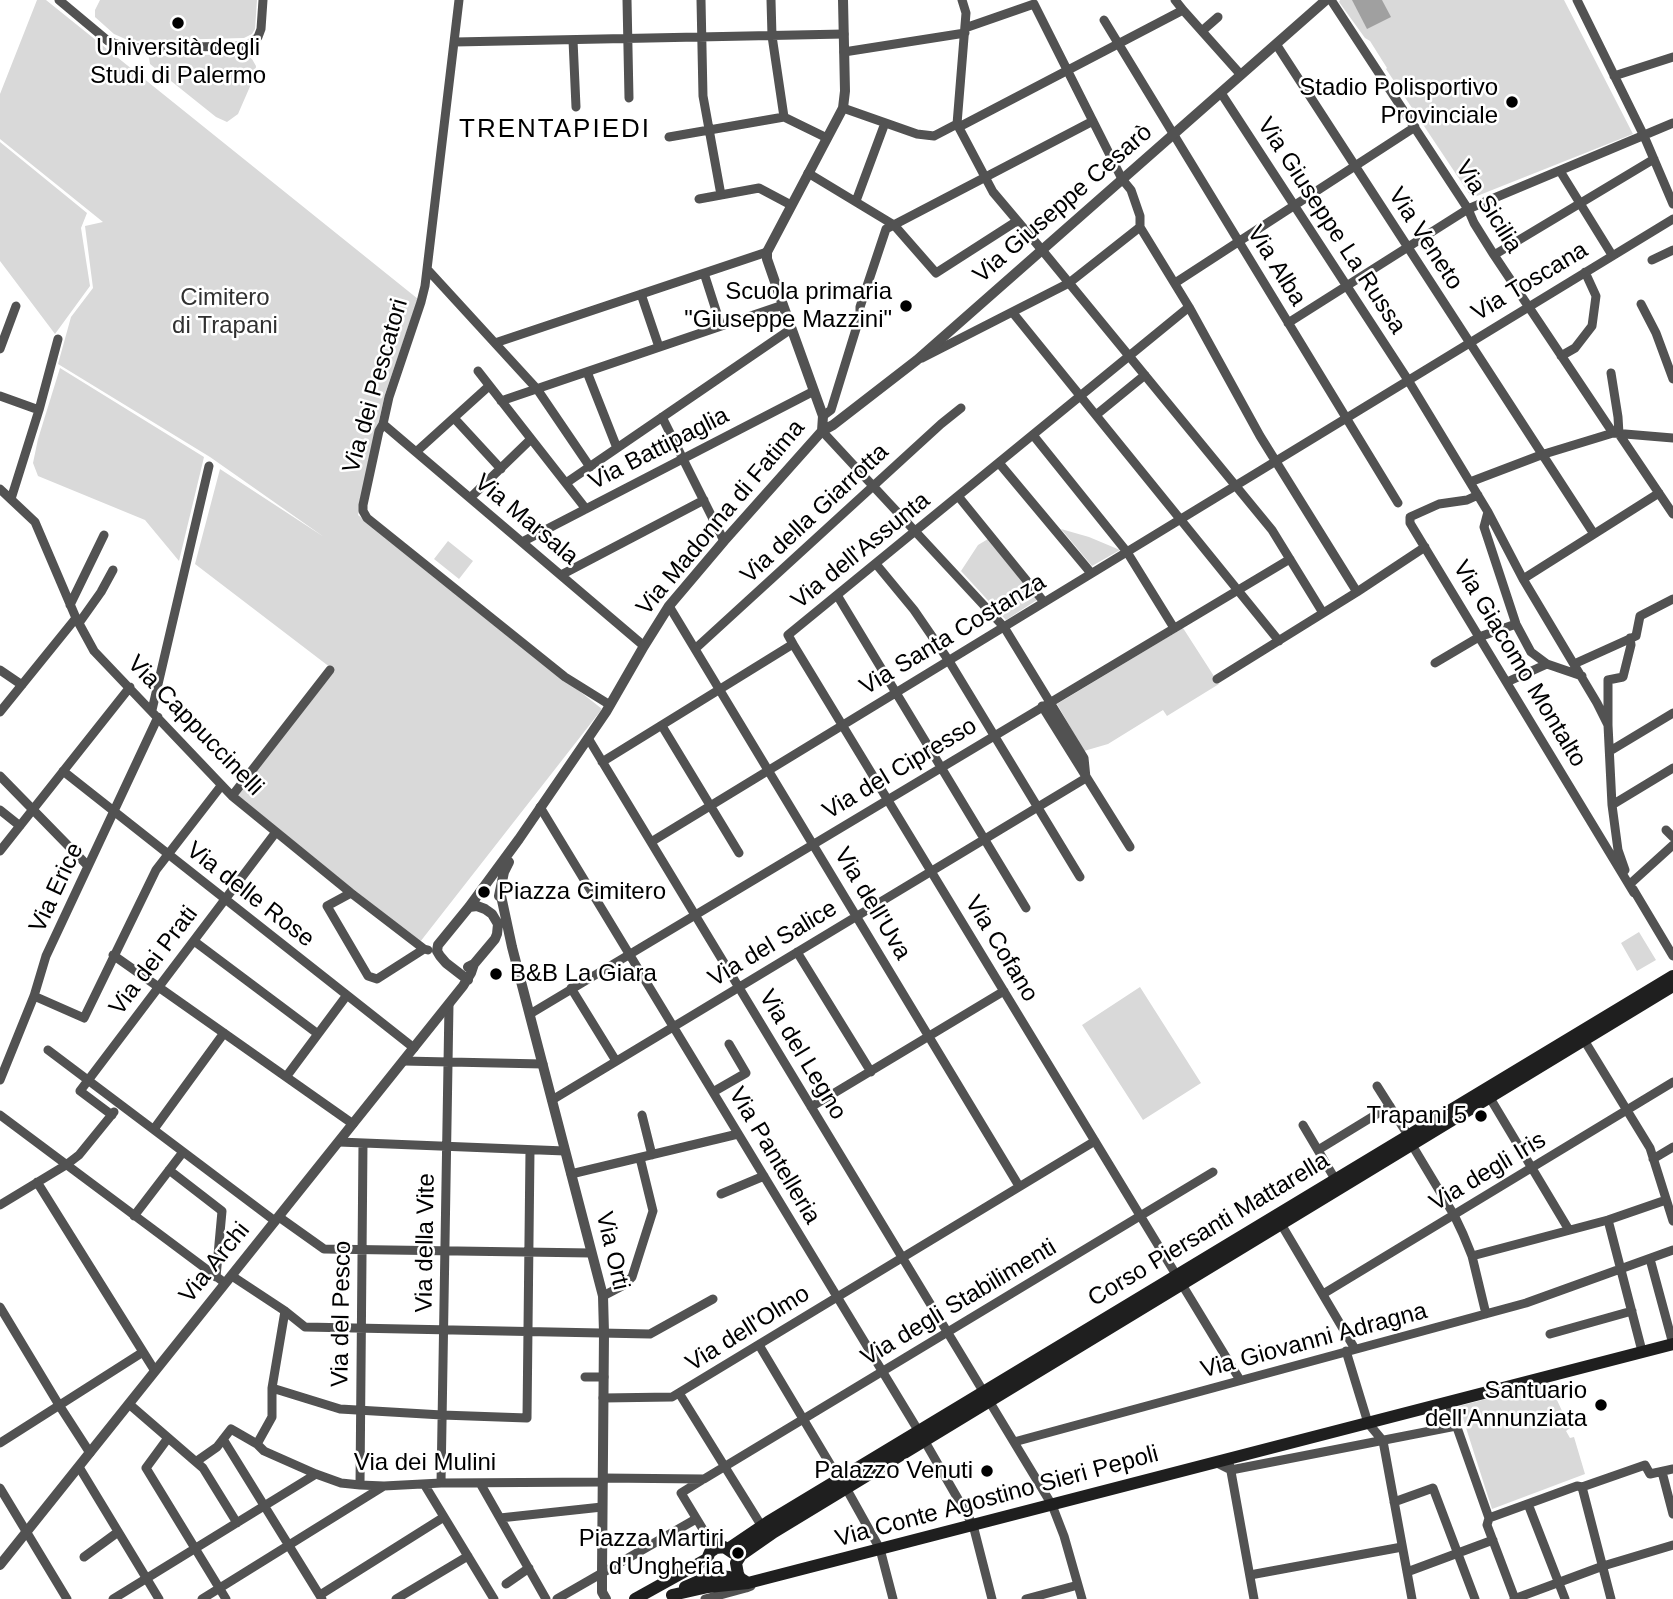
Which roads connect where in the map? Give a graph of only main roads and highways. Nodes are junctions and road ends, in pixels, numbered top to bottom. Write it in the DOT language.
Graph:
graph roads {
  1 [pos="1673,976"];
  2 [pos="1673,986"];
  3 [pos="1552,1054"];
  4 [pos="1410,1140"];
  5 [pos="1179,1279"];
  6 [pos="1673,1344"];
  7 [pos="764,1523"];
  8 [pos="720,1545"];
  9 [pos="707,1559"];
  10 [pos="736,1564"];
  11 [pos="721,1576"];
  12 [pos="751,1582"];
  13 [pos="670,1597"];
  14 [pos="635,1599"];
  1 -- 3 [label="main road, Corso Piersanti Mattarella"];
  2 -- 3 [label="main road, Corso Piersanti Mattarella"];
  3 -- 4 [label="main road, Corso Piersanti Mattarella"];
  3 -- 4 [label="main road, Corso Piersanti Mattarella"];
  4 -- 5 [label="main road, Corso Piersanti Mattarella"];
  4 -- 5 [label="main road, Corso Piersanti Mattarella"];
  5 -- 7 [label="main road, Corso Piersanti Mattarella"];
  6 -- 12 [label="main road, Via Conte Agostino Sieri Pepoli"];
  7 -- 8 [label="main road"];
  7 -- 10 [label="main road"];
  8 -- 9 [label="main road"];
  8 -- 10 [label="main road"];
  9 -- 11 [label="main road"];
  9 -- 14 [label="main road"];
  10 -- 11 [label="main road"];
  10 -- 12 [label="main road"];
  11 -- 12 [label="main road"];
  11 -- 13 [label="main road"];
  12 -- 13 [label="main road, Via Conte Agostino Sieri Pepoli"];
}
